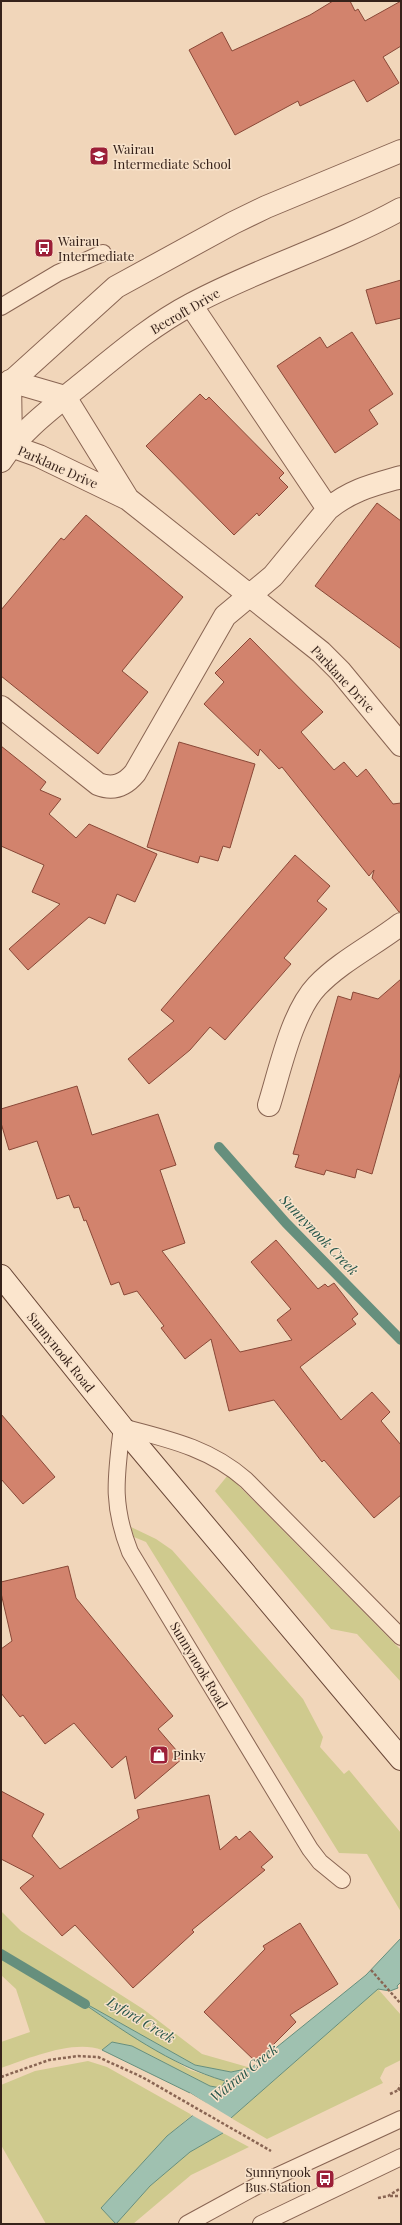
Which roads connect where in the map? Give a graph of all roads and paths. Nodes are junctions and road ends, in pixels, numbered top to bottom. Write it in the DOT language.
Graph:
graph roads {
  1 [pos="401,151"];
  2 [pos="401,209"];
  3 [pos="102,253"];
  4 [pos="190,305"];
  5 [pos="1,307"];
  6 [pos="5,386"];
  7 [pos="65,397"];
  8 [pos="6,453"];
  9 [pos="401,477"];
  10 [pos="128,499"];
  11 [pos="328,509"];
  12 [pos="249,595"];
  13 [pos="1,707"];
  14 [pos="401,745"];
  15 [pos="401,924"];
  16 [pos="269,1105"];
  17 [pos="1,1276"];
  18 [pos="122,1427"];
  19 [pos="401,1637"];
  20 [pos="401,1759"];
  21 [pos="342,1880"];
  22 [pos="371,1970"];
  23 [pos="401,2004"];
  24 [pos="1,2077"];
  25 [pos="401,2087"];
  26 [pos="398,2091"];
  27 [pos="401,2119"];
  28 [pos="271,2151"];
  29 [pos="401,2158"];
  30 [pos="388,2196"];
  31 [pos="401,2196"];
  32 [pos="187,2224"];
  33 [pos="262,2224"];
  1 -- 6 [label="street"];
  2 -- 4 [label="street, Becroft Drive"];
  3 -- 5 [label="lane"];
  4 -- 7 [label="street, Becroft Drive"];
  4 -- 11 [label="street"];
  6 -- 7 [label="street"];
  6 -- 8 [label="street, Parklane Drive"];
  7 -- 8 [label="street, Becroft Drive"];
  7 -- 10 [label="street, Parklane Drive"];
  8 -- 10 [label="street, Parklane Drive"];
  9 -- 11 [label="street"];
  10 -- 12 [label="street, Parklane Drive"];
  11 -- 12 [label="street"];
  12 -- 13 [label="street"];
  12 -- 14 [label="street, Parklane Drive"];
  15 -- 16 [label="street"];
  17 -- 18 [label="street, Sunnynook Road"];
  18 -- 19 [label="lane"];
  18 -- 20 [label="street, Sunnynook Road"];
  18 -- 21 [label="lane, Sunnynook Road"];
  22 -- 23 [label="path"];
  24 -- 28 [label="path"];
  25 -- 26 [label="path"];
  27 -- 32 [label="lane"];
  29 -- 33 [label="lane"];
  30 -- 31 [label="path"];
}
